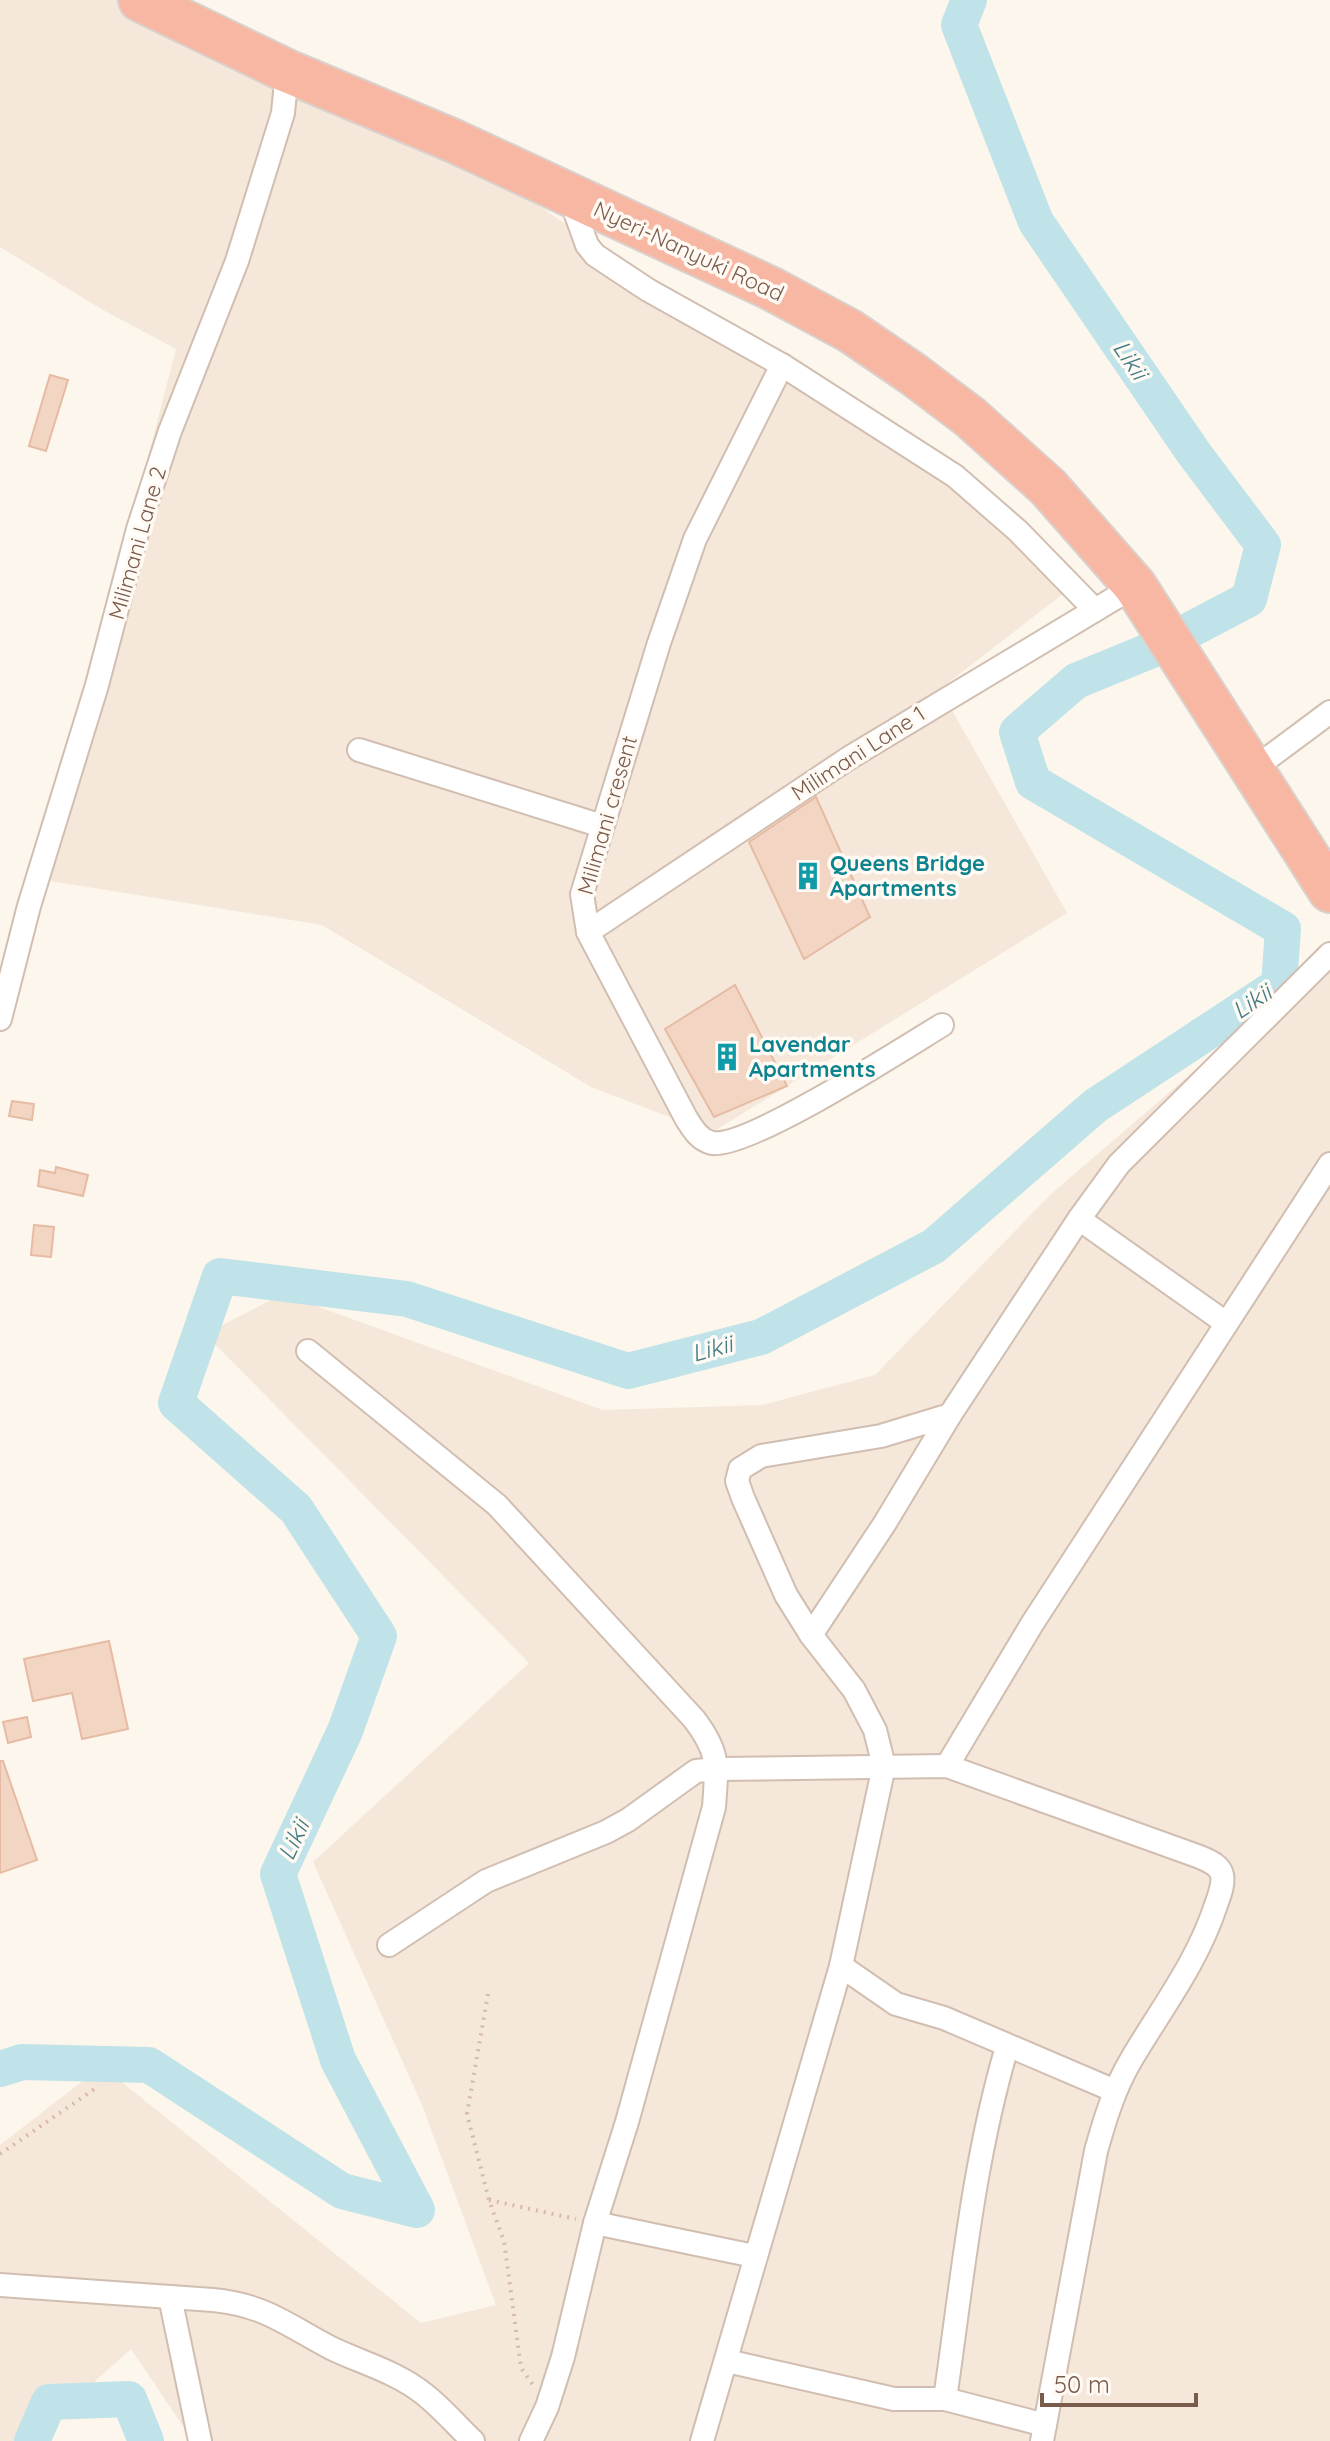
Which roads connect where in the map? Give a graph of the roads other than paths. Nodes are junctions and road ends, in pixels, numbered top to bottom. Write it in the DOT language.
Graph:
graph roads {
  1 [pos="140,0"];
  2 [pos="287,71"];
  3 [pos="568,195"];
  4 [pos="782,365"];
  5 [pos="1146,602"];
  6 [pos="1095,610"];
  7 [pos="1330,712"];
  8 [pos="359,750"];
  9 [pos="1252,770"];
  10 [pos="602,826"];
  11 [pos="1330,891"];
  12 [pos="588,932"];
  13 [pos="1330,954"];
  14 [pos="0,1019"];
  15 [pos="942,1025"];
  16 [pos="1330,1164"];
  17 [pos="1079,1219"];
  18 [pos="1226,1323"];
  19 [pos="308,1351"];
  20 [pos="950,1415"];
  21 [pos="811,1635"];
  22 [pos="884,1766"];
  23 [pos="947,1766"];
  24 [pos="717,1769"];
  25 [pos="389,1945"];
  26 [pos="841,1966"];
  27 [pos="1007,2047"];
  28 [pos="1115,2091"];
  29 [pos="595,2223"];
  30 [pos="754,2256"];
  31 [pos="0,2285"];
  32 [pos="170,2297"];
  33 [pos="727,2361"];
  34 [pos="945,2399"];
  35 [pos="1043,2433"];
  36 [pos="200,2441"];
  37 [pos="473,2441"];
  38 [pos="531,2441"];
  39 [pos="702,2441"];
  1 -- 2 [label="highway, Nyeri-Nanyuki Road"];
  2 -- 3 [label="highway, Nyeri-Nanyuki Road"];
  2 -- 14 [label="street, Milimani Lane 2"];
  3 -- 4 [label="street"];
  3 -- 5 [label="highway, Nyeri-Nanyuki Road"];
  4 -- 6 [label="street"];
  4 -- 10 [label="street, Milimani cresent"];
  5 -- 6 [label="street, Milimani Lane 1"];
  5 -- 9 [label="highway, Nyeri-Nanyuki Road"];
  6 -- 12 [label="street, Milimani Lane 1"];
  7 -- 9 [label="street"];
  8 -- 10 [label="street"];
  9 -- 11 [label="highway"];
  10 -- 12 [label="street, Milimani cresent"];
  12 -- 15 [label="street, Milimani cresent"];
  13 -- 17 [label="street"];
  16 -- 18 [label="street"];
  17 -- 18 [label="street"];
  17 -- 20 [label="street"];
  18 -- 23 [label="street"];
  19 -- 24 [label="street"];
  20 -- 21 [label="street"];
  20 -- 21 [label="street"];
  21 -- 22 [label="street"];
  22 -- 23 [label="street"];
  22 -- 24 [label="street"];
  22 -- 26 [label="street"];
  23 -- 28 [label="street"];
  24 -- 25 [label="street"];
  24 -- 29 [label="street"];
  26 -- 27 [label="street"];
  26 -- 30 [label="street"];
  27 -- 28 [label="street"];
  27 -- 34 [label="street"];
  28 -- 35 [label="street"];
  29 -- 30 [label="street"];
  29 -- 38 [label="street"];
  30 -- 33 [label="street"];
  31 -- 32 [label="street"];
  32 -- 36 [label="street"];
  32 -- 37 [label="street"];
  33 -- 34 [label="street"];
  33 -- 39 [label="street"];
  34 -- 35 [label="street"];
}
